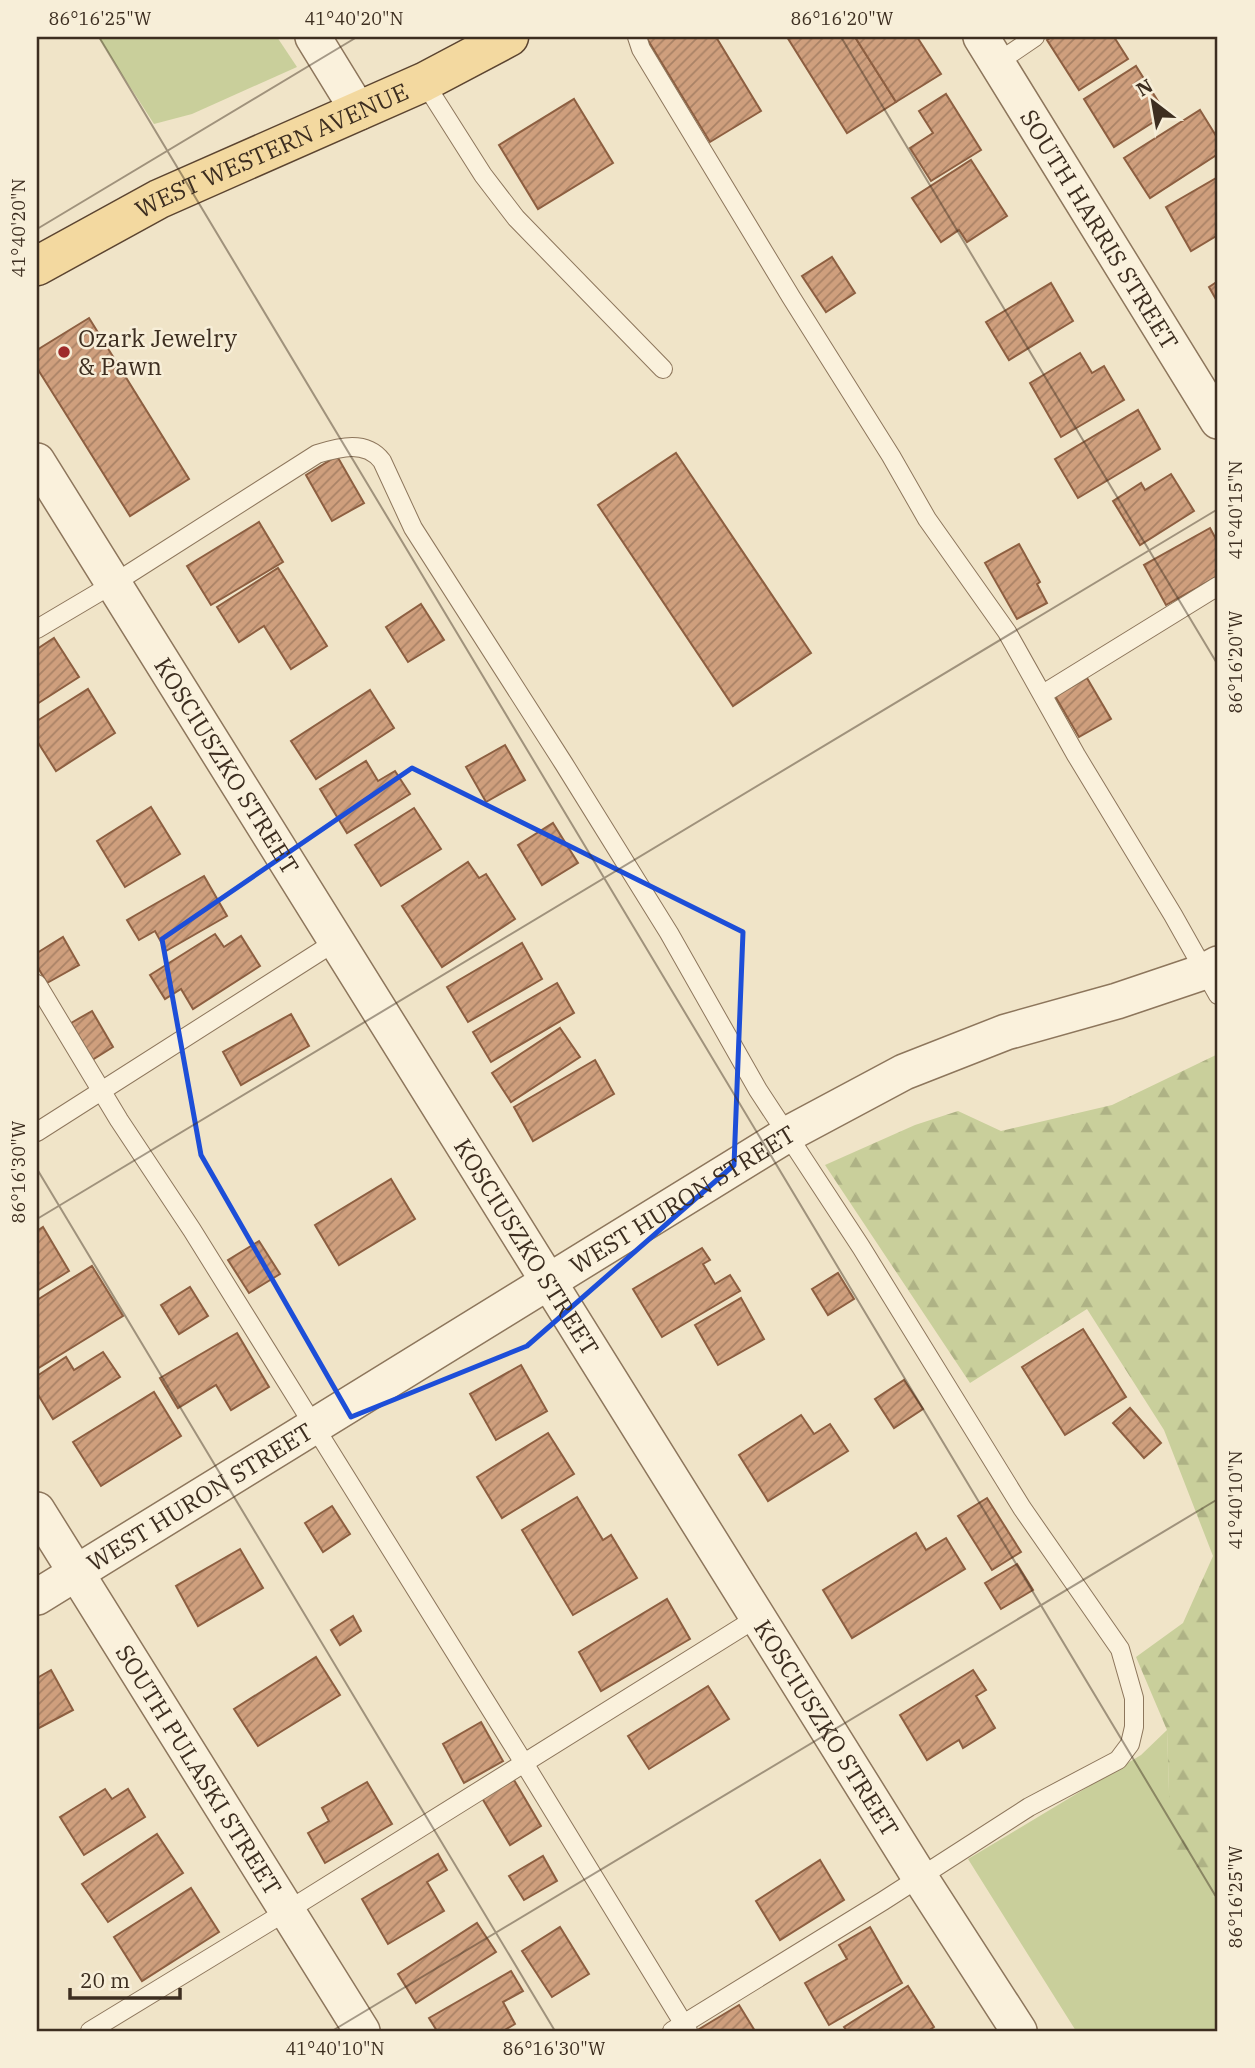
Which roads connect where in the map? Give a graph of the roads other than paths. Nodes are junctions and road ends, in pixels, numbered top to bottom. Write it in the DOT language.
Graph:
graph roads {
  1 [pos="313,37"];
  2 [pos="509,37"];
  3 [pos="637,37"];
  4 [pos="1035,37"];
  5 [pos="989,50"];
  6 [pos="424,82"];
  7 [pos="359,112"];
  8 [pos="37,266"];
  9 [pos="663,369"];
  10 [pos="1218,421"];
  11 [pos="37,461"];
  12 [pos="113,584"];
  13 [pos="1218,586"];
  14 [pos="37,629"];
  15 [pos="1043,694"];
  16 [pos="335,942"];
  17 [pos="1213,977"];
  18 [pos="37,984"];
  19 [pos="102,1090"];
  20 [pos="37,1132"];
  21 [pos="788,1134"];
  22 [pos="548,1282"];
  23 [pos="314,1426"];
  24 [pos="37,1510"];
  25 [pos="76,1573"];
  26 [pos="37,1597"];
  27 [pos="758,1617"];
  28 [pos="524,1763"];
  29 [pos="919,1876"];
  30 [pos="287,1911"];
  31 [pos="681,2029"];
  32 [pos="90,2031"];
  33 [pos="362,2031"];
  34 [pos="1018,2031"];
  1 -- 7 [label="street"];
  2 -- 6 [label="main road, WEST WESTERN AVENUE"];
  3 -- 15 [label="lane"];
  4 -- 5 [label="lane"];
  5 -- 10 [label="street, SOUTH HARRIS STREET"];
  6 -- 7 [label="main road, WEST WESTERN AVENUE"];
  6 -- 9 [label="lane"];
  7 -- 8 [label="main road, WEST WESTERN AVENUE"];
  11 -- 12 [label="street, KOSCIUSZKO STREET"];
  12 -- 14 [label="lane"];
  12 -- 16 [label="street, KOSCIUSZKO STREET"];
  12 -- 21 [label="lane"];
  13 -- 15 [label="lane"];
  15 -- 17 [label="lane"];
  16 -- 19 [label="lane"];
  16 -- 22 [label="street, KOSCIUSZKO STREET"];
  17 -- 21 [label="street, WEST HURON STREET"];
  18 -- 19 [label="lane"];
  19 -- 20 [label="lane"];
  19 -- 23 [label="lane"];
  21 -- 22 [label="street, WEST HURON STREET"];
  21 -- 29 [label="lane"];
  22 -- 23 [label="street, WEST HURON STREET"];
  22 -- 27 [label="street, KOSCIUSZKO STREET"];
  23 -- 25 [label="street, WEST HURON STREET"];
  23 -- 28 [label="lane"];
  24 -- 25 [label="street, SOUTH PULASKI STREET"];
  25 -- 26 [label="street, WEST HURON STREET"];
  25 -- 30 [label="street, SOUTH PULASKI STREET"];
  27 -- 28 [label="lane"];
  27 -- 29 [label="street, KOSCIUSZKO STREET"];
  28 -- 30 [label="lane"];
  28 -- 31 [label="lane"];
  29 -- 31 [label="lane"];
  29 -- 34 [label="street, KOSCIUSZKO STREET"];
  30 -- 32 [label="lane"];
  30 -- 33 [label="street, SOUTH PULASKI STREET"];
}
